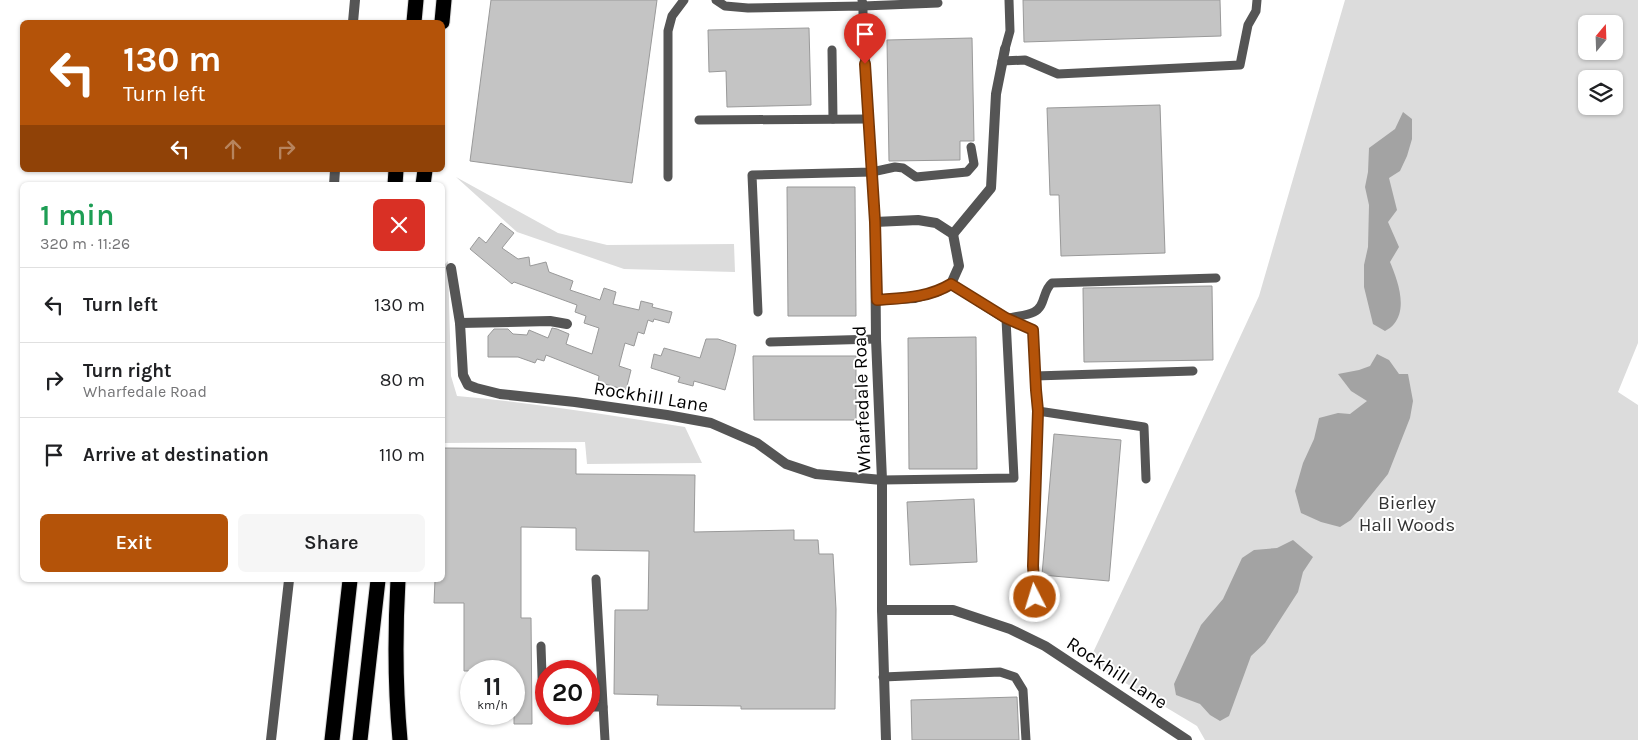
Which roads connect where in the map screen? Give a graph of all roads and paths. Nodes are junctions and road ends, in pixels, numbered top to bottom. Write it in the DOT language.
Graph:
graph roads {
  1 [pos="356,0"];
  2 [pos="416,0"];
  3 [pos="444,0"];
  4 [pos="684,0"];
  5 [pos="716,0"];
  6 [pos="1009,0"];
  7 [pos="1258,0"];
  8 [pos="863,3"];
  9 [pos="938,3"];
  10 [pos="353,20"];
  11 [pos="414,20"];
  12 [pos="442,20"];
  13 [pos="863,27"];
  14 [pos="1005,49"];
  15 [pos="832,50"];
  16 [pos="1002,62"];
  17 [pos="833,119"];
  18 [pos="869,119"];
  19 [pos="699,120"];
  20 [pos="971,147"];
  21 [pos="872,172"];
  22 [pos="668,177"];
  23 [pos="875,222"];
  24 [pos="952,234"];
  25 [pos="451,268"];
  26 [pos="1216,278"];
  27 [pos="951,284"];
  28 [pos="877,300"];
  29 [pos="758,312"];
  30 [pos="1006,318"];
  31 [pos="460,323"];
  32 [pos="567,324"];
  33 [pos="876,340"];
  34 [pos="770,342"];
  35 [pos="1193,371"];
  36 [pos="1035,376"];
  37 [pos="1038,411"];
  38 [pos="1146,479"];
  39 [pos="882,480"];
  40 [pos="596,578"];
  41 [pos="289,582"];
  42 [pos="350,582"];
  43 [pos="378,582"];
  44 [pos="398,582"];
  45 [pos="1035,597"];
  46 [pos="882,610"];
  47 [pos="541,646"];
  48 [pos="541,660"];
  49 [pos="883,677"];
  50 [pos="603,707"];
  51 [pos="271,740"];
  52 [pos="332,740"];
  53 [pos="360,740"];
  54 [pos="400,740"];
  55 [pos="605,740"];
  56 [pos="886,740"];
  57 [pos="1026,740"];
  58 [pos="1187,740"];
  1 -- 10 [label="street"];
  2 -- 11 [label="highway"];
  3 -- 12 [label="highway"];
  4 -- 22 [label="lane"];
  5 -- 8 [label="lane"];
  6 -- 14 [label="lane"];
  7 -- 16 [label="lane"];
  8 -- 9 [label="lane"];
  8 -- 13 [label="lane"];
  13 -- 18 [label="street, Wharfedale Road"];
  14 -- 16 [label="street"];
  15 -- 17 [label="lane"];
  16 -- 24 [label="street"];
  17 -- 18 [label="lane"];
  17 -- 19 [label="lane"];
  18 -- 21 [label="street, Wharfedale Road"];
  20 -- 21 [label="lane"];
  21 -- 23 [label="street, Wharfedale Road"];
  21 -- 29 [label="lane"];
  23 -- 24 [label="street"];
  23 -- 28 [label="street, Wharfedale Road"];
  24 -- 27 [label="street"];
  25 -- 31 [label="street, Rockhill Lane"];
  26 -- 30 [label="lane"];
  27 -- 28 [label="street"];
  27 -- 30 [label="street"];
  28 -- 33 [label="street, Wharfedale Road"];
  30 -- 36 [label="lane"];
  30 -- 39 [label="lane"];
  31 -- 32 [label="street"];
  31 -- 39 [label="street, Rockhill Lane"];
  33 -- 34 [label="lane"];
  33 -- 39 [label="street, Wharfedale Road"];
  35 -- 36 [label="lane"];
  36 -- 37 [label="lane"];
  37 -- 38 [label="lane"];
  37 -- 45 [label="lane"];
  39 -- 46 [label="street, Wharfedale Road"];
  40 -- 50 [label="lane"];
  41 -- 51 [label="street"];
  42 -- 52 [label="highway"];
  43 -- 53 [label="highway"];
  44 -- 54 [label="highway"];
  46 -- 49 [label="street, Wharfedale Road"];
  46 -- 58 [label="street, Rockhill Lane"];
  47 -- 48 [label="lane"];
  49 -- 56 [label="street, Wharfedale Road"];
  49 -- 57 [label="lane"];
  50 -- 55 [label="lane"];
}
